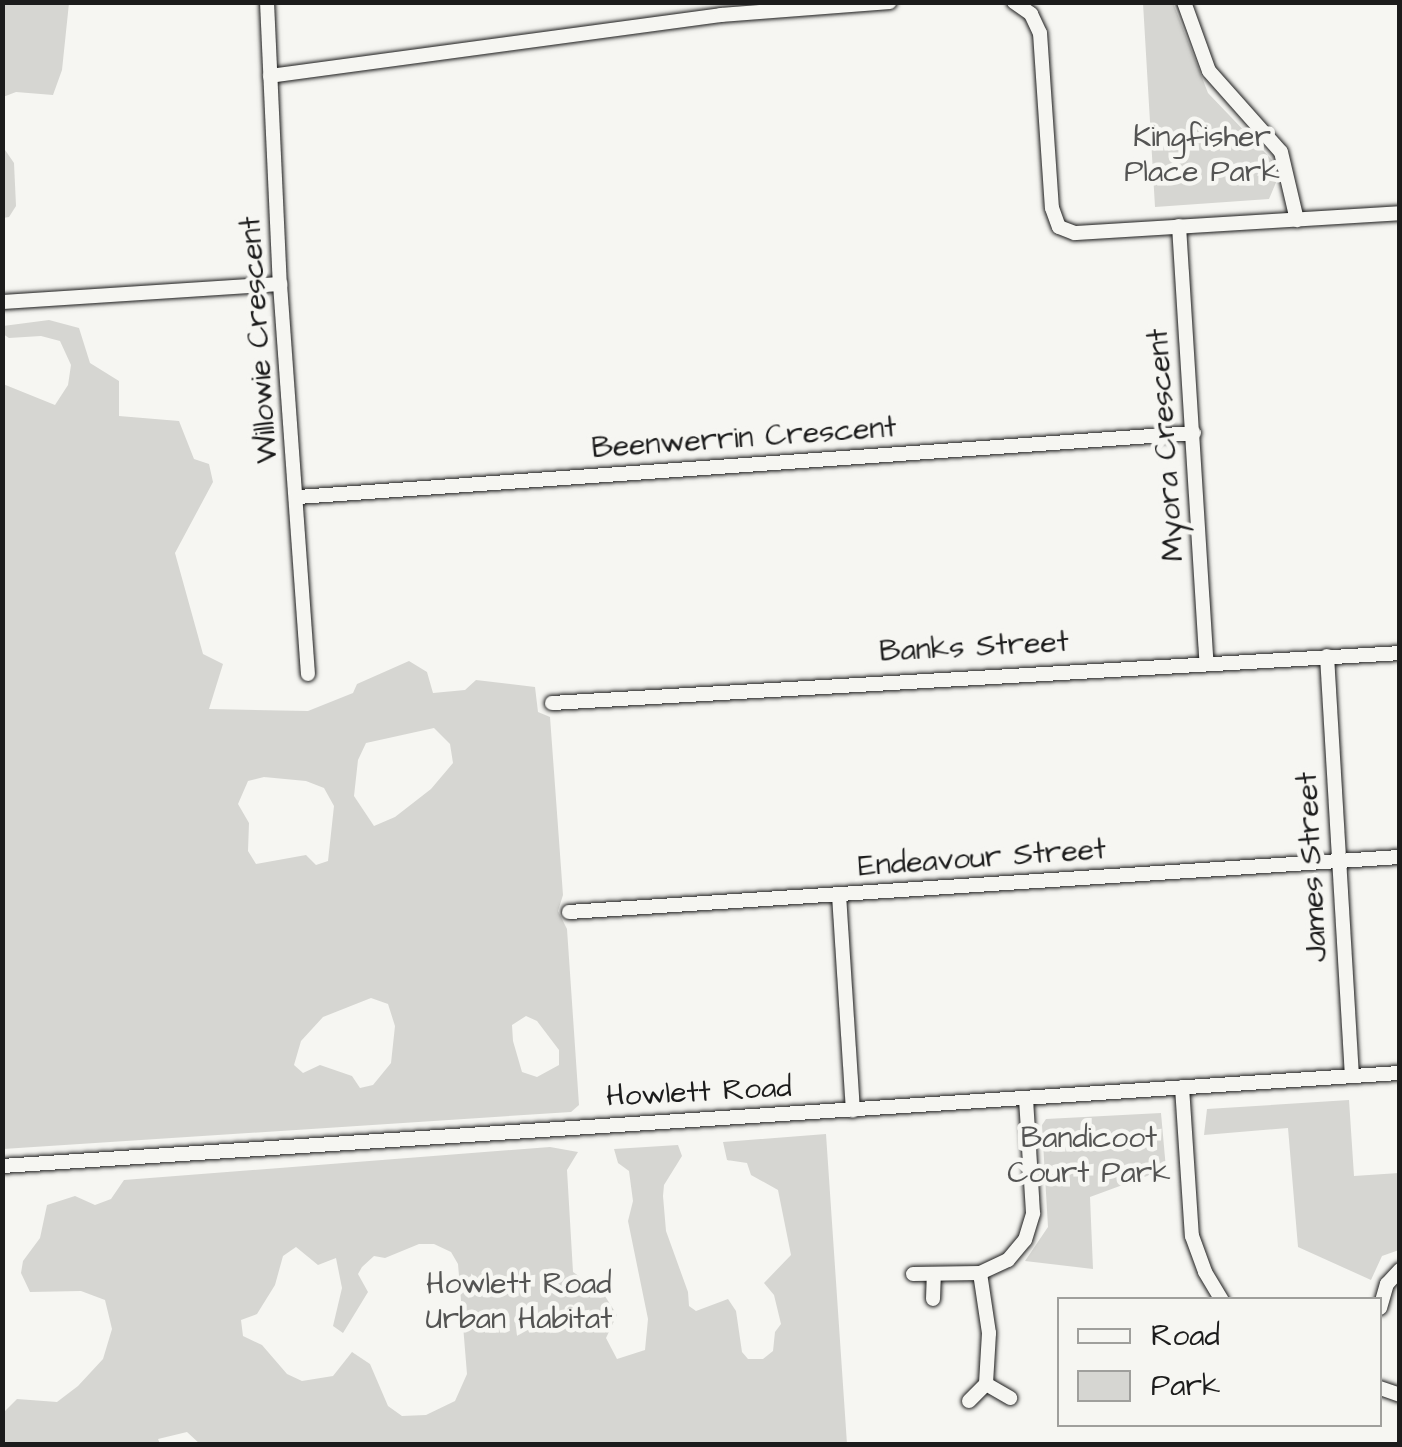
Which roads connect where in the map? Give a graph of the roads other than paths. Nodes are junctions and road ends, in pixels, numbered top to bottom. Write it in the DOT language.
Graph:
graph roads {
  1 [pos="267,2"];
  2 [pos="889,2"];
  3 [pos="1014,2"];
  4 [pos="1184,2"];
  5 [pos="270,76"];
  6 [pos="1400,213"];
  7 [pos="1296,220"];
  8 [pos="1179,226"];
  9 [pos="280,284"];
  10 [pos="2,302"];
  11 [pos="1194,433"];
  12 [pos="298,496"];
  13 [pos="1400,653"];
  14 [pos="1327,656"];
  15 [pos="1206,661"];
  16 [pos="308,674"];
  17 [pos="552,702"];
  18 [pos="1400,857"];
  19 [pos="1340,862"];
  20 [pos="839,895"];
  21 [pos="568,912"];
  22 [pos="1400,1072"];
  23 [pos="1352,1075"];
  24 [pos="1182,1087"];
  25 [pos="1026,1099"];
  26 [pos="853,1111"];
  27 [pos="2,1166"];
  28 [pos="1400,1270"];
  29 [pos="980,1273"];
  30 [pos="914,1274"];
  31 [pos="934,1276"];
  32 [pos="1220,1297"];
  33 [pos="933,1299"];
  34 [pos="1382,1302"];
  35 [pos="986,1384"];
  36 [pos="1010,1398"];
  37 [pos="969,1401"];
  1 -- 5 [label="street, Willowie Crescent"];
  2 -- 5 [label="street"];
  3 -- 8 [label="street"];
  4 -- 7 [label="street"];
  5 -- 9 [label="street, Willowie Crescent"];
  6 -- 7 [label="street"];
  7 -- 8 [label="street"];
  8 -- 11 [label="street, Myora Crescent"];
  9 -- 10 [label="street"];
  9 -- 12 [label="street, Willowie Crescent"];
  11 -- 12 [label="street, Beenwerrin Crescent"];
  11 -- 15 [label="street, Myora Crescent"];
  12 -- 16 [label="street, Willowie Crescent"];
  13 -- 14 [label="street, Banks Street"];
  14 -- 15 [label="street, Banks Street"];
  14 -- 19 [label="street, James Street"];
  15 -- 17 [label="street, Banks Street"];
  18 -- 19 [label="street, Endeavour Street"];
  19 -- 20 [label="street, Endeavour Street"];
  19 -- 23 [label="street, James Street"];
  20 -- 21 [label="street, Endeavour Street"];
  20 -- 26 [label="street"];
  22 -- 23 [label="street, Howlett Road"];
  23 -- 24 [label="street, Howlett Road"];
  24 -- 25 [label="street, Howlett Road"];
  24 -- 32 [label="street"];
  25 -- 26 [label="street, Howlett Road"];
  25 -- 29 [label="street"];
  26 -- 27 [label="street, Howlett Road"];
  28 -- 34 [label="street"];
  29 -- 31 [label="street"];
  29 -- 35 [label="street"];
  30 -- 31 [label="street"];
  31 -- 33 [label="street"];
  35 -- 36 [label="street"];
  35 -- 37 [label="street"];
}
